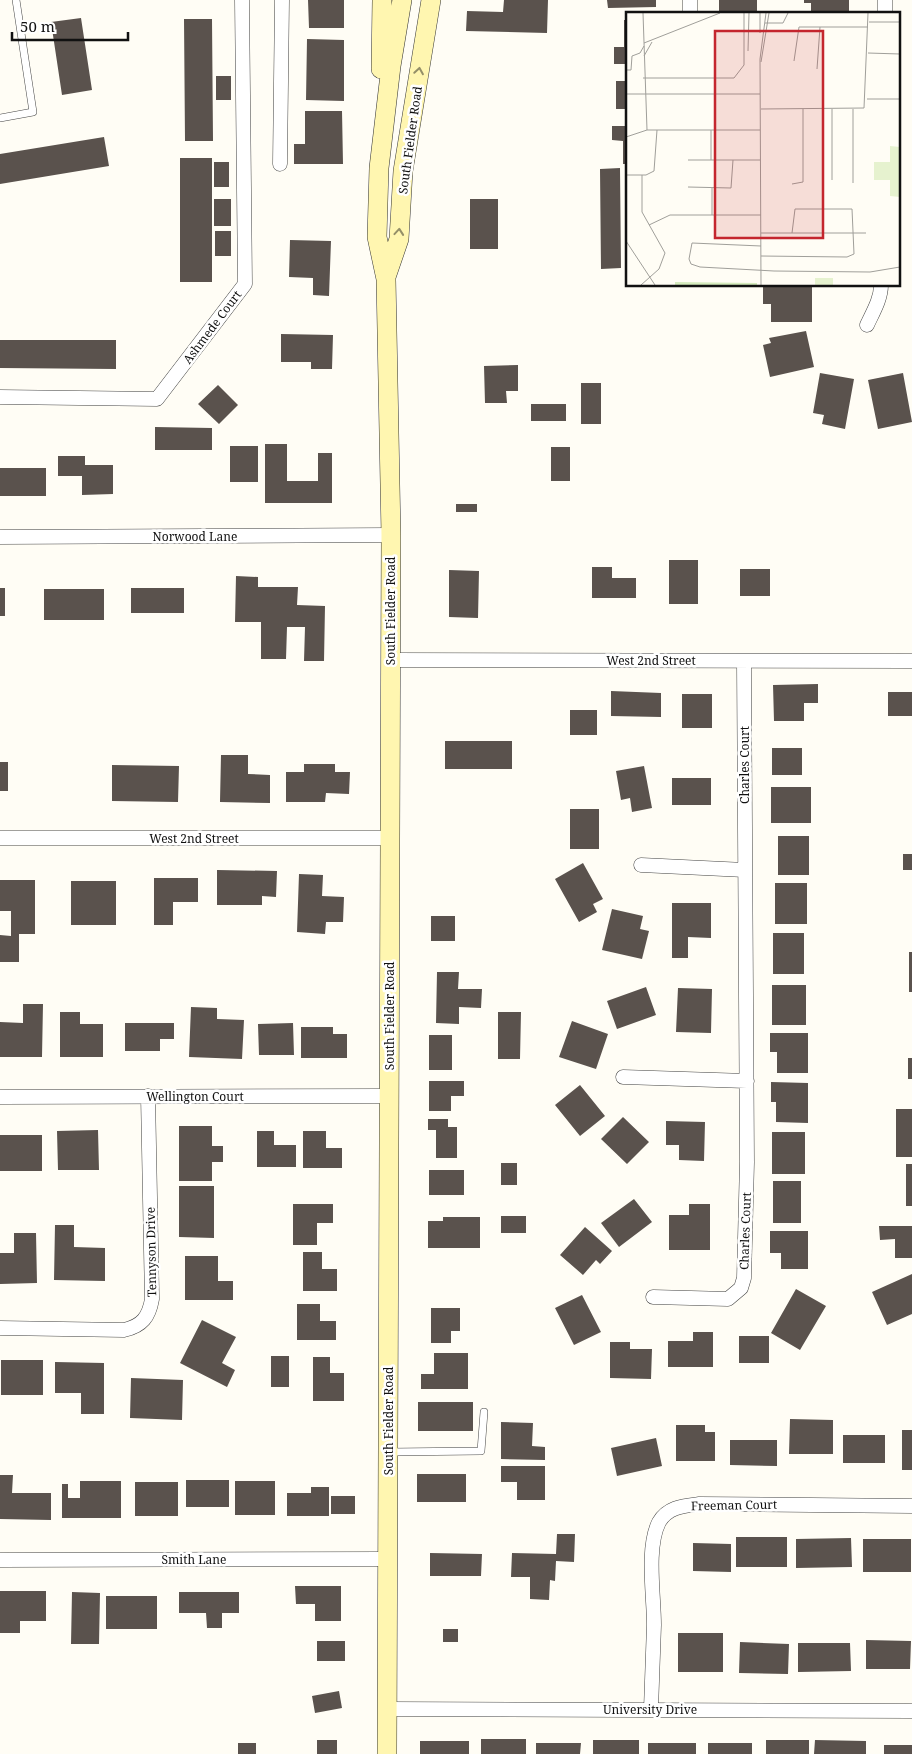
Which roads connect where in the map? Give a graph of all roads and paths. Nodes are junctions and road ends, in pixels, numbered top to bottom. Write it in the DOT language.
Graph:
graph roads {
  1 [pos="16,0"];
  2 [pos="242,0"];
  3 [pos="282,0"];
  4 [pos="382,0"];
  5 [pos="402,0"];
  6 [pos="431,0"];
  7 [pos="0,118"];
  8 [pos="280,164"];
  9 [pos="379,168"];
  10 [pos="386,279"];
  11 [pos="882,286"];
  12 [pos="867,325"];
  13 [pos="0,397"];
  14 [pos="391,535"];
  15 [pos="0,537"];
  16 [pos="390,660"];
  17 [pos="744,660"];
  18 [pos="912,661"];
  19 [pos="0,838"];
  20 [pos="389,838"];
  21 [pos="641,865"];
  22 [pos="745,870"];
  23 [pos="624,1077"];
  24 [pos="747,1081"];
  25 [pos="0,1096"];
  26 [pos="148,1096"];
  27 [pos="389,1096"];
  28 [pos="653,1297"];
  29 [pos="0,1328"];
  30 [pos="484,1412"];
  31 [pos="388,1452"];
  32 [pos="912,1506"];
  33 [pos="388,1559"];
  34 [pos="0,1560"];
  35 [pos="388,1709"];
  36 [pos="651,1709"];
  37 [pos="912,1710"];
  38 [pos="388,1754"];
  1 -- 7 [label="lane"];
  2 -- 13 [label="street, Ashmede Court"];
  3 -- 8 [label="street"];
  4 -- 9 [label="main road"];
  5 -- 9 [label="main road, South Fielder Road"];
  10 -- 6 [label="main road, South Fielder Road, one-way"];
  9 -- 10 [label="main road, South Fielder Road"];
  10 -- 14 [label="main road, South Fielder Road"];
  11 -- 12 [label="street"];
  14 -- 15 [label="street, Norwood Lane"];
  14 -- 16 [label="main road, South Fielder Road"];
  16 -- 17 [label="street, West 2nd Street"];
  16 -- 20 [label="main road, South Fielder Road"];
  17 -- 18 [label="street, West 2nd Street"];
  17 -- 22 [label="street, Charles Court"];
  19 -- 20 [label="street, West 2nd Street"];
  20 -- 27 [label="main road, South Fielder Road"];
  21 -- 22 [label="street"];
  22 -- 24 [label="street, Charles Court"];
  23 -- 24 [label="street"];
  24 -- 28 [label="street, Charles Court"];
  25 -- 26 [label="street, Wellington Court"];
  26 -- 27 [label="street, Wellington Court"];
  26 -- 29 [label="street, Tennyson Drive"];
  27 -- 31 [label="main road, South Fielder Road"];
  30 -- 31 [label="lane"];
  31 -- 33 [label="main road, South Fielder Road"];
  32 -- 36 [label="street, Freeman Court"];
  33 -- 34 [label="street, Smith Lane"];
  33 -- 35 [label="main road, South Fielder Road"];
  35 -- 36 [label="street, University Drive"];
  35 -- 38 [label="main road, South Fielder Road"];
  36 -- 37 [label="street, University Drive"];
}
